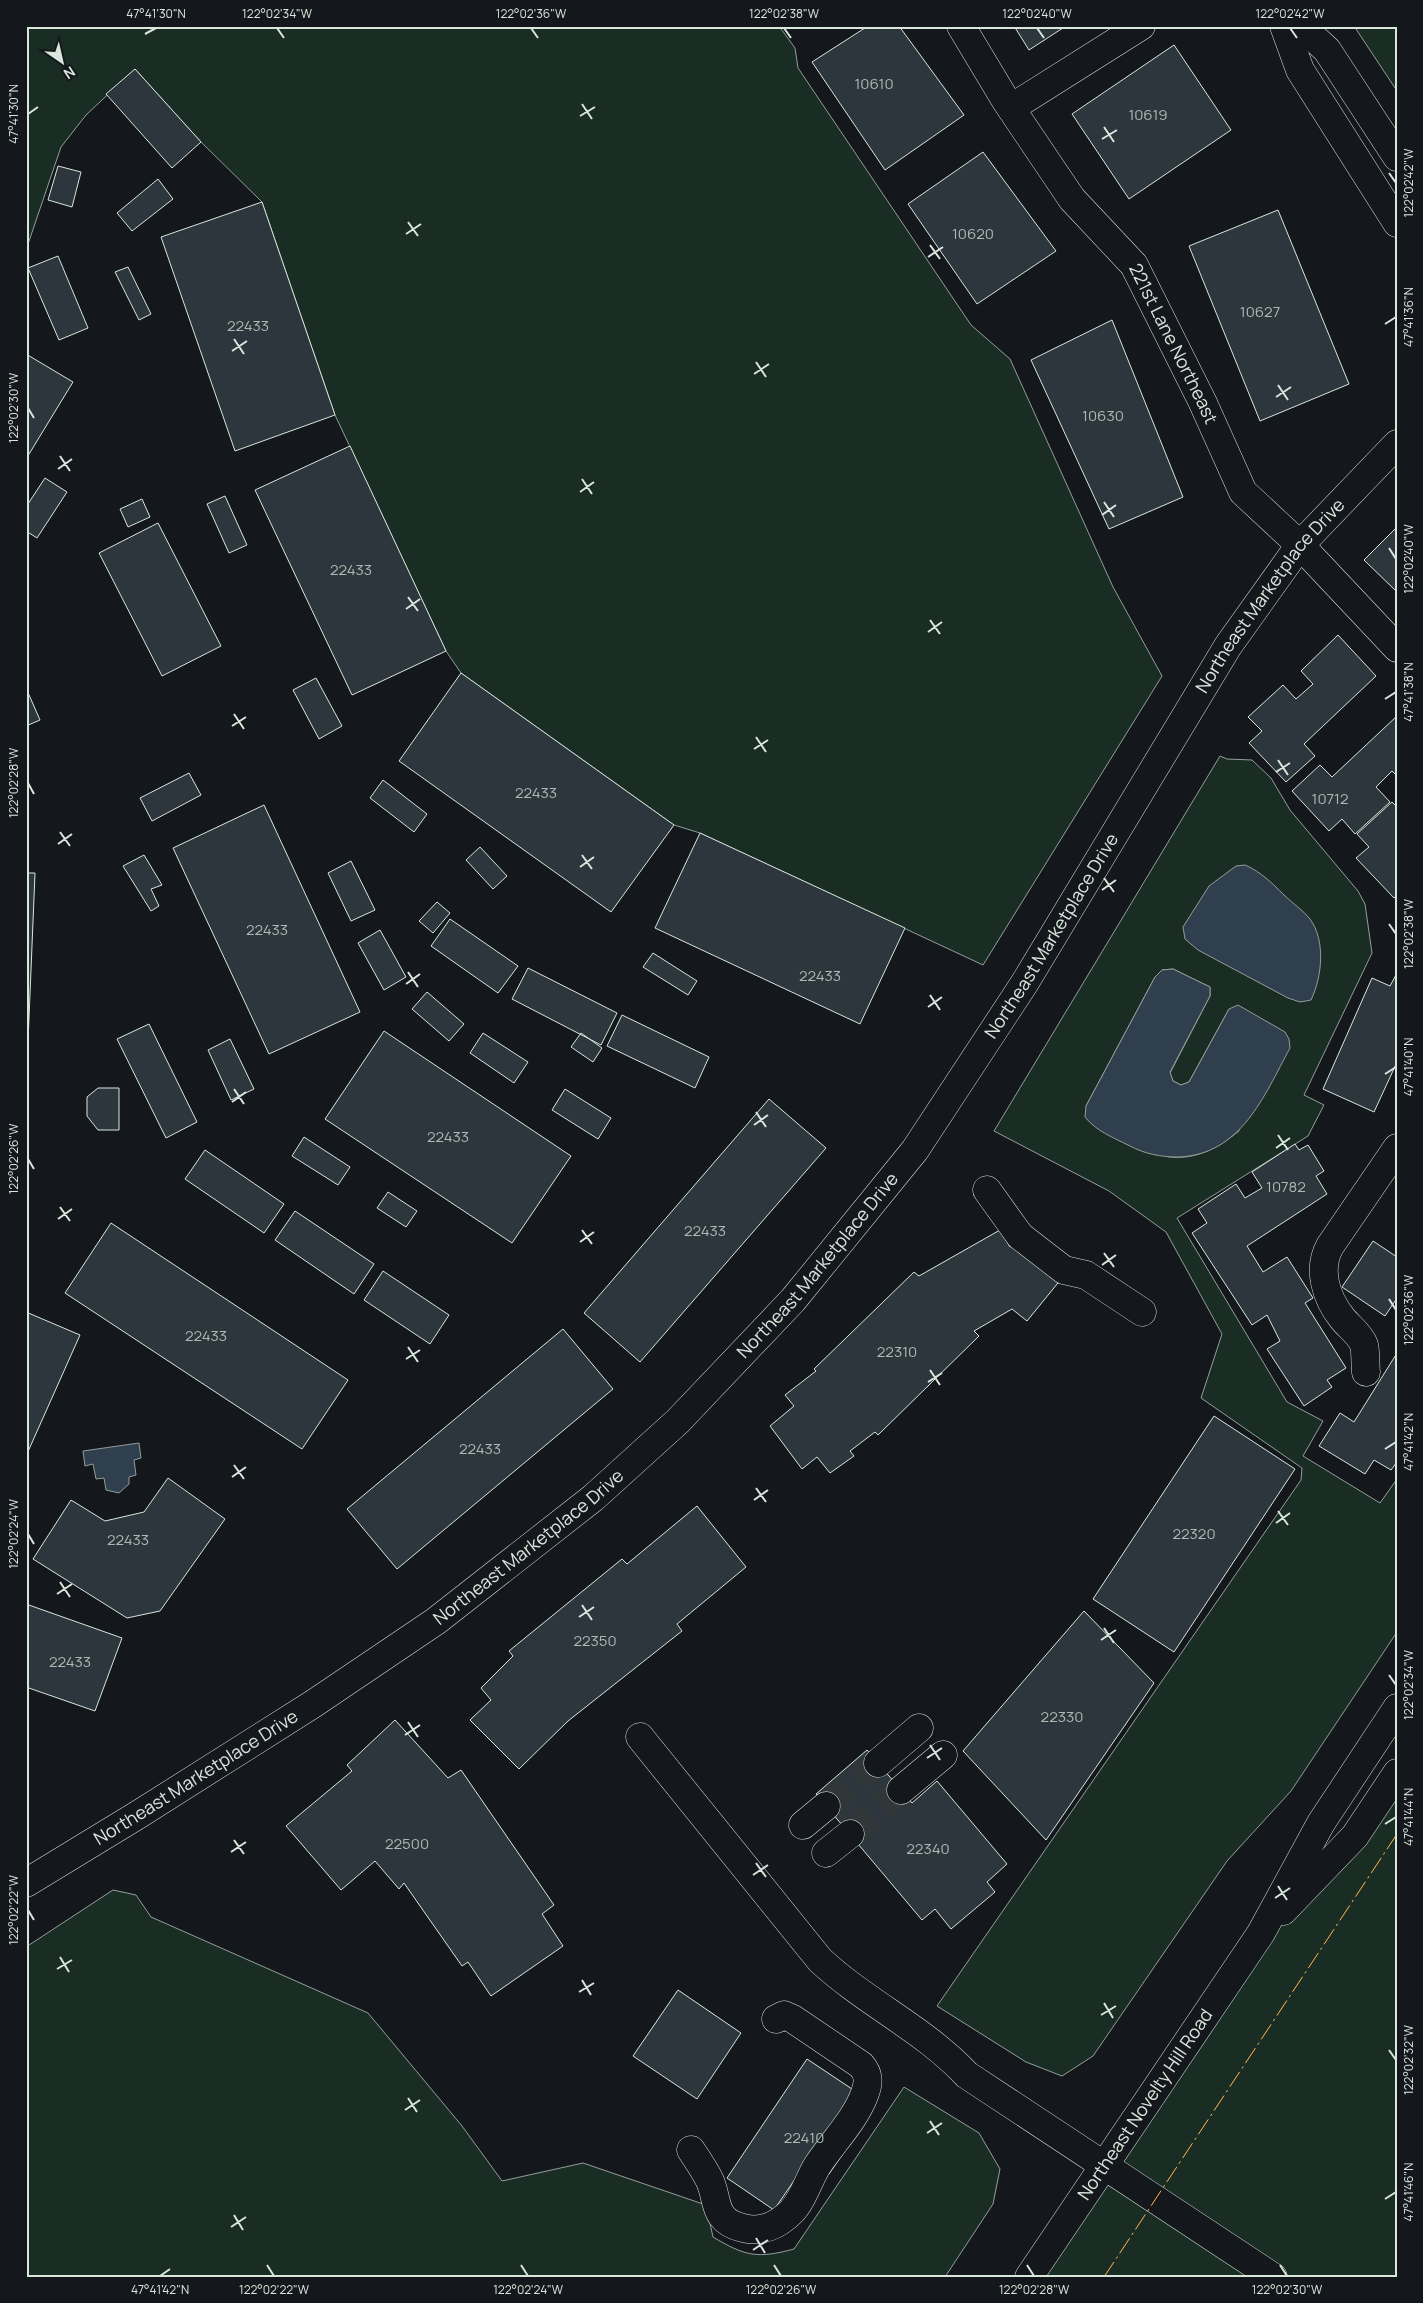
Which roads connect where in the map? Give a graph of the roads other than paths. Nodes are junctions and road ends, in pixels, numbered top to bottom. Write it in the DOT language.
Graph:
graph roads {
  1 [pos="961,26"];
  2 [pos="1141,26"];
  3 [pos="1284,26"];
  4 [pos="1301,26"];
  5 [pos="1011,108"];
  6 [pos="1397,157"];
  7 [pos="1397,223"];
  8 [pos="1397,444"];
  9 [pos="1300,545"];
  10 [pos="1394,640"];
  11 [pos="1397,1148"];
  12 [pos="987,1190"];
  13 [pos="1142,1312"];
  14 [pos="1366,1372"];
  15 [pos="1397,1708"];
  16 [pos="640,1737"];
  17 [pos="1397,1773"];
  18 [pos="889,1776"];
  19 [pos="814,1839"];
  20 [pos="26,1882"];
  21 [pos="1261,1933"];
  22 [pos="776,2019"];
  23 [pos="691,2150"];
  24 [pos="1103,2167"];
  25 [pos="1029,2277"];
  26 [pos="1273,2277"];
  1 -- 5 [label="street, 221st Lane Northeast"];
  2 -- 5 [label="street"];
  3 -- 7 [label="street"];
  4 -- 6 [label="street"];
  5 -- 9 [label="street, 221st Lane Northeast"];
  8 -- 9 [label="street, Northeast Marketplace Drive"];
  9 -- 10 [label="street, 221st Lane Northeast"];
  9 -- 20 [label="street, Northeast Marketplace Drive"];
  11 -- 14 [label="street"];
  12 -- 13 [label="street"];
  15 -- 21 [label="street, Northeast Novelty Hill Road"];
  16 -- 24 [label="street"];
  17 -- 21 [label="street, Northeast Novelty Hill Road"];
  18 -- 18 [label="street"];
  19 -- 19 [label="street"];
  21 -- 24 [label="street, Northeast Novelty Hill Road"];
  22 -- 23 [label="street"];
  24 -- 25 [label="street, Northeast Novelty Hill Road"];
  24 -- 26 [label="street"];
}
